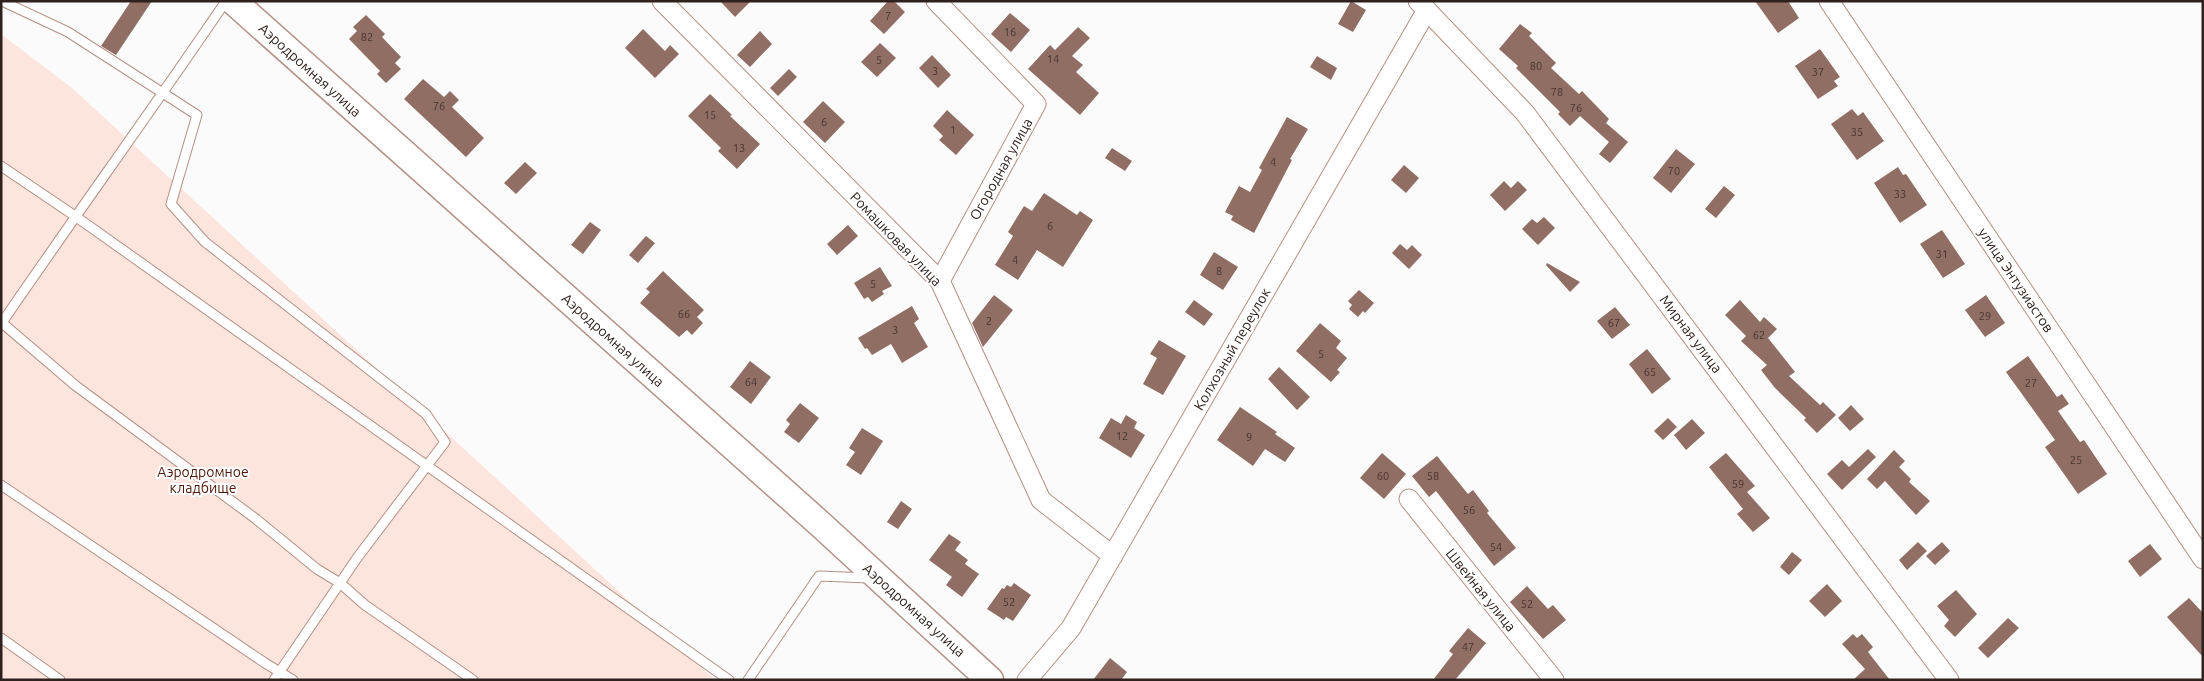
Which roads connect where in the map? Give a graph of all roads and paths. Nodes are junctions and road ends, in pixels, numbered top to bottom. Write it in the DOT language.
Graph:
graph roads {
  1 [pos="2,1"];
  2 [pos="226,1"];
  3 [pos="233,1"];
  4 [pos="662,1"];
  5 [pos="936,1"];
  6 [pos="1829,1"];
  7 [pos="1423,6"];
  8 [pos="163,94"];
  9 [pos="1,166"];
  10 [pos="75,216"];
  11 [pos="940,281"];
  12 [pos="2,323"];
  13 [pos="427,467"];
  14 [pos="1,485"];
  15 [pos="1408,499"];
  16 [pos="1113,556"];
  17 [pos="2203,559"];
  18 [pos="878,578"];
  19 [pos="340,583"];
  20 [pos="1,638"];
  21 [pos="280,671"];
  22 [pos="60,680"];
  23 [pos="274,680"];
  24 [pos="293,680"];
  25 [pos="472,680"];
  26 [pos="729,680"];
  27 [pos="748,680"];
  28 [pos="990,680"];
  29 [pos="1027,680"];
  30 [pos="1554,680"];
  31 [pos="1949,680"];
  1 -- 8 [label="lane"];
  2 -- 8 [label="lane"];
  3 -- 18 [label="street, Аэродромная улица"];
  4 -- 11 [label="street, Ромашковая улица"];
  5 -- 11 [label="street, Огородная улица"];
  6 -- 17 [label="street, улица Энтузиастов"];
  7 -- 16 [label="street, Колхозный переулок"];
  7 -- 31 [label="street, Мирная улица"];
  8 -- 10 [label="lane"];
  8 -- 13 [label="lane"];
  9 -- 10 [label="lane"];
  10 -- 12 [label="lane"];
  10 -- 13 [label="lane"];
  11 -- 16 [label="street, Ромашковая улица"];
  12 -- 19 [label="lane"];
  13 -- 19 [label="lane"];
  13 -- 26 [label="lane"];
  14 -- 21 [label="lane"];
  15 -- 30 [label="street, Швейная улица"];
  16 -- 29 [label="street, Колхозный переулок"];
  18 -- 27 [label="lane"];
  18 -- 28 [label="street, Аэродромная улица"];
  19 -- 21 [label="lane"];
  19 -- 25 [label="lane"];
  20 -- 22 [label="lane"];
  21 -- 23 [label="lane"];
  21 -- 24 [label="lane"];
}
